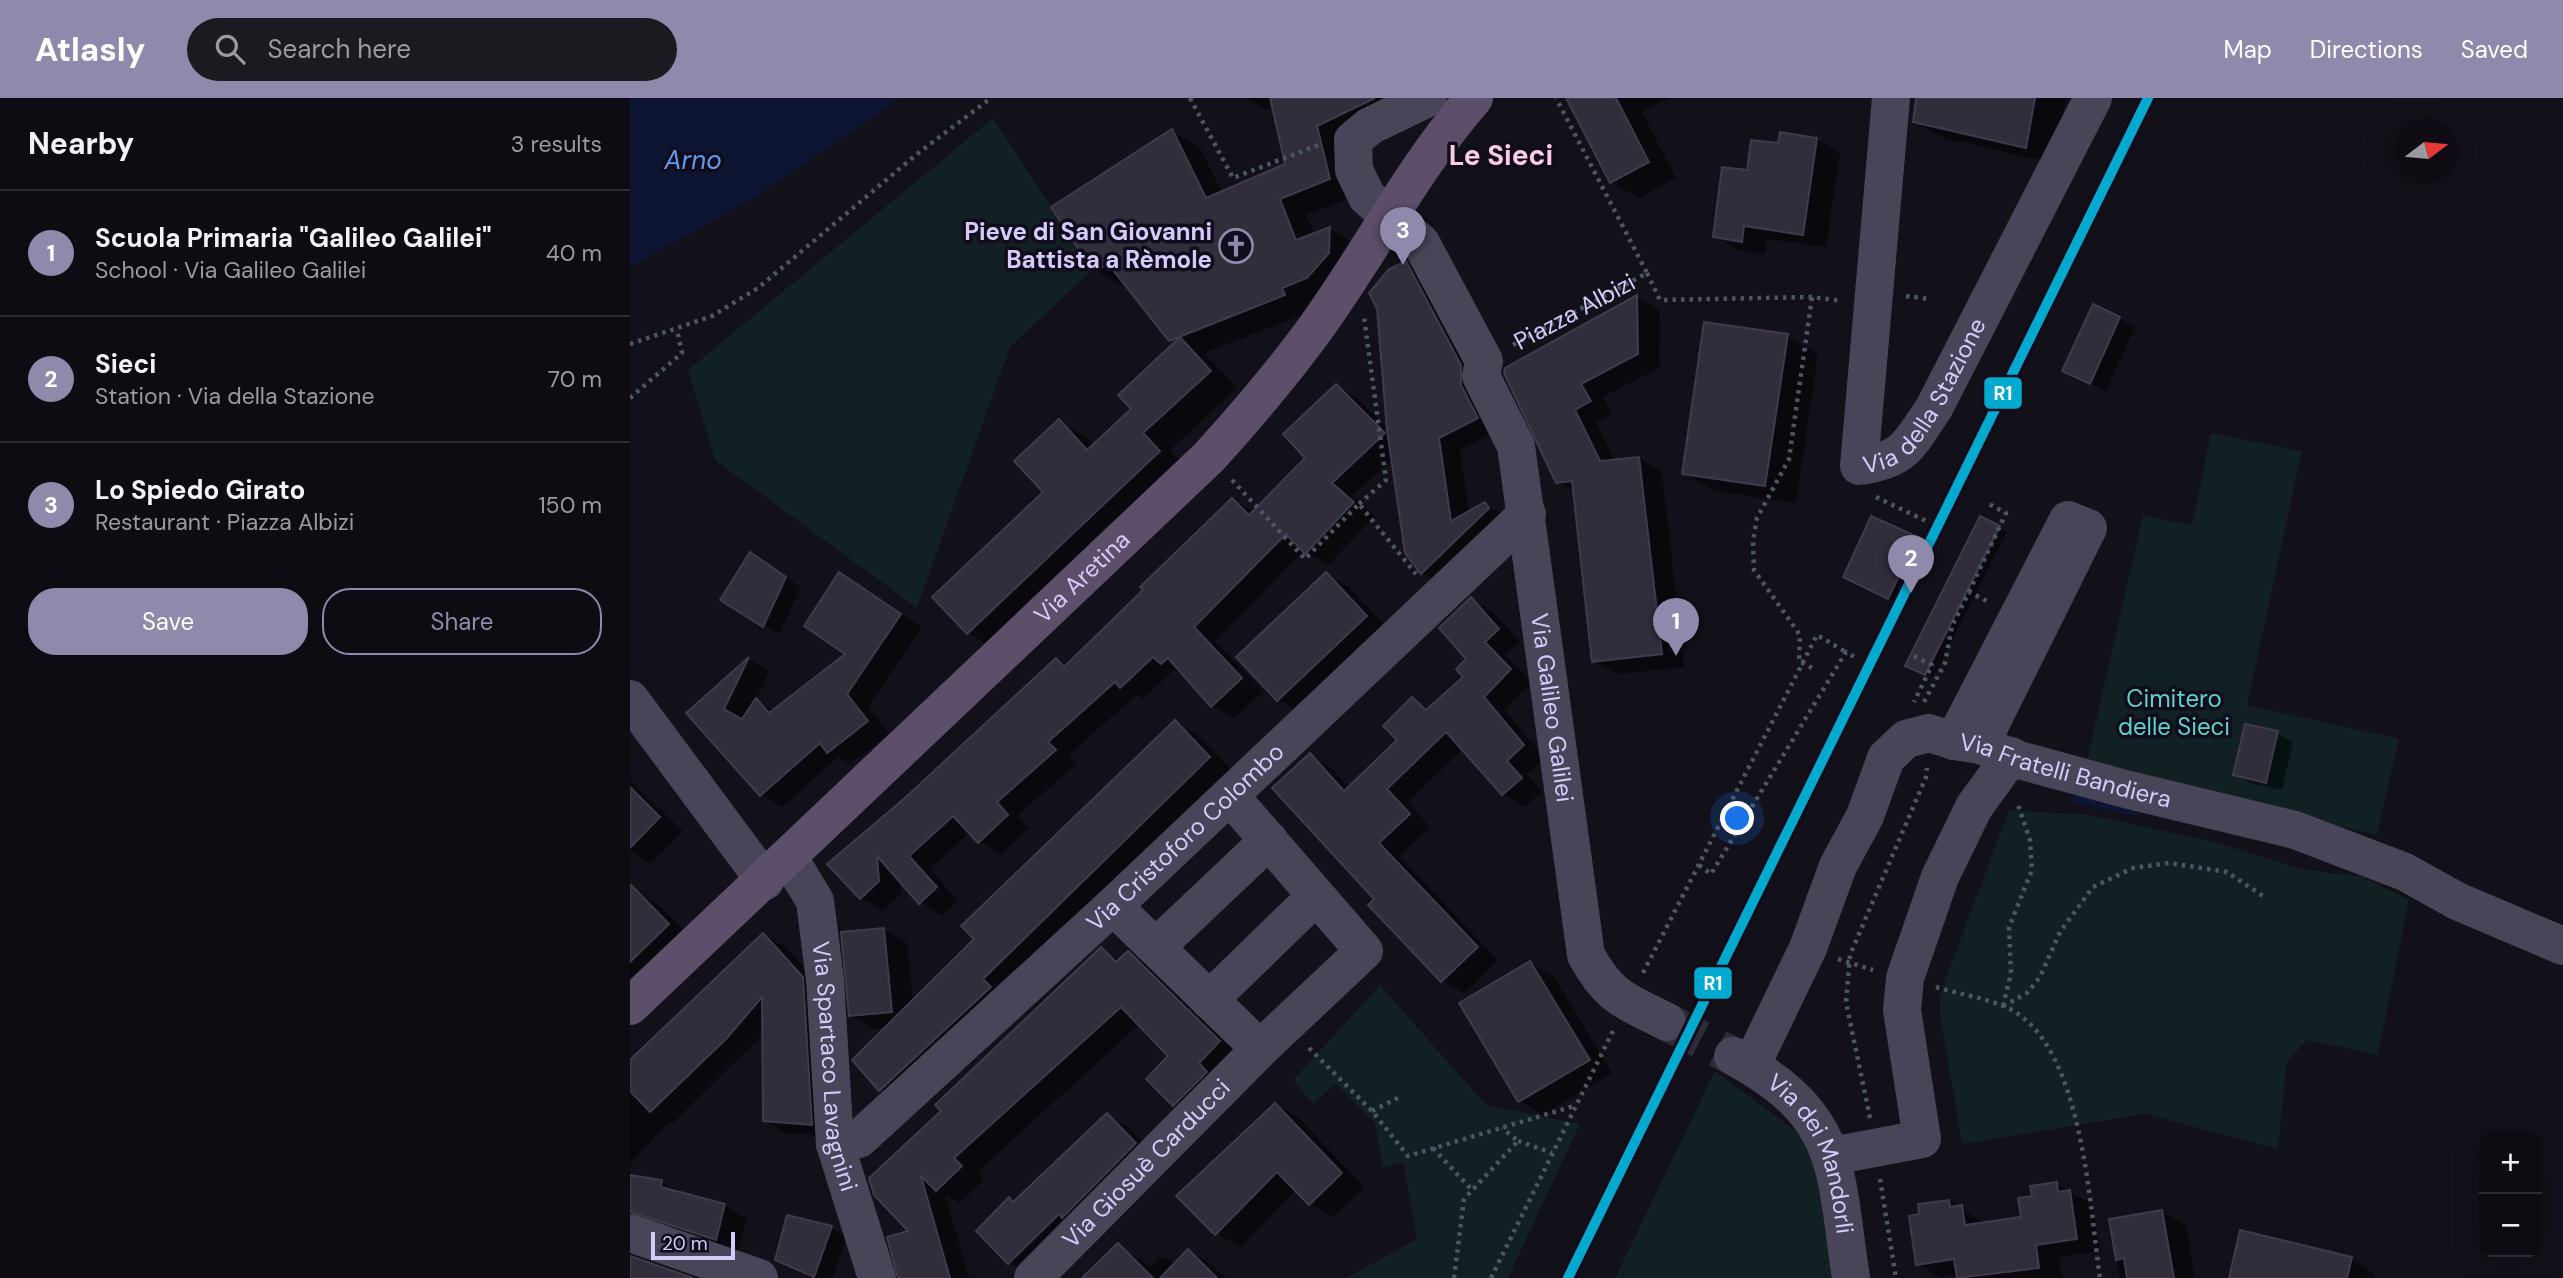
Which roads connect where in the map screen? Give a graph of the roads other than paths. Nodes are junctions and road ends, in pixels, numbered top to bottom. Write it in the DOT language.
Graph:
graph roads {
  1 [pos="1428,98"];
  2 [pos="1474,98"];
  3 [pos="1891,98"];
  4 [pos="2093,98"];
  5 [pos="1388,215"];
  6 [pos="1483,361"];
  7 [pos="1527,514"];
  8 [pos="630,699"];
  9 [pos="1968,739"];
  10 [pos="1230,796"];
  11 [pos="1269,840"];
  12 [pos="777,869"];
  13 [pos="1316,895"];
  14 [pos="1113,906"];
  15 [pos="2563,946"];
  16 [pos="1156,947"];
  17 [pos="1209,1000"];
  18 [pos="630,1006"];
  19 [pos="1667,1022"];
  20 [pos="1272,1038"];
  21 [pos="1742,1061"];
  22 [pos="835,1144"];
  23 [pos="1832,1156"];
  24 [pos="630,1233"];
  25 [pos="759,1278"];
  26 [pos="877,1278"];
  27 [pos="1033,1278"];
  28 [pos="1850,1278"];
  1 -- 5 [label="street, Piazza Albizi"];
  2 -- 5 [label="main road, Via Aretina"];
  3 -- 4 [label="street, Via della Stazione"];
  5 -- 6 [label="street, Piazza Albizi"];
  5 -- 12 [label="main road, Via Aretina"];
  6 -- 7 [label="street, Via Galileo Galilei"];
  7 -- 10 [label="street, Via Cristoforo Colombo"];
  7 -- 19 [label="street, Via Galileo Galilei"];
  8 -- 12 [label="street, Via Spartaco Lavagnini"];
  9 -- 9 [label="street"];
  9 -- 15 [label="street, Via Fratelli Bandiera"];
  9 -- 21 [label="street, Via Fratelli Bandiera"];
  9 -- 23 [label="street"];
  10 -- 11 [label="street"];
  10 -- 14 [label="street, Via Cristoforo Colombo"];
  11 -- 13 [label="street"];
  11 -- 16 [label="street"];
  12 -- 18 [label="main road, Via Aretina"];
  12 -- 22 [label="street, Via Spartaco Lavagnini"];
  13 -- 17 [label="street"];
  13 -- 20 [label="street, Via Giosuè Carducci"];
  14 -- 16 [label="street"];
  14 -- 22 [label="street, Via Cristoforo Colombo"];
  16 -- 17 [label="street"];
  17 -- 20 [label="street"];
  20 -- 27 [label="street, Via Giosuè Carducci"];
  21 -- 23 [label="street, Via dei Mandorli"];
  22 -- 26 [label="street, Via Spartaco Lavagnini"];
  23 -- 28 [label="street, Via dei Mandorli"];
  24 -- 25 [label="street"];
}
